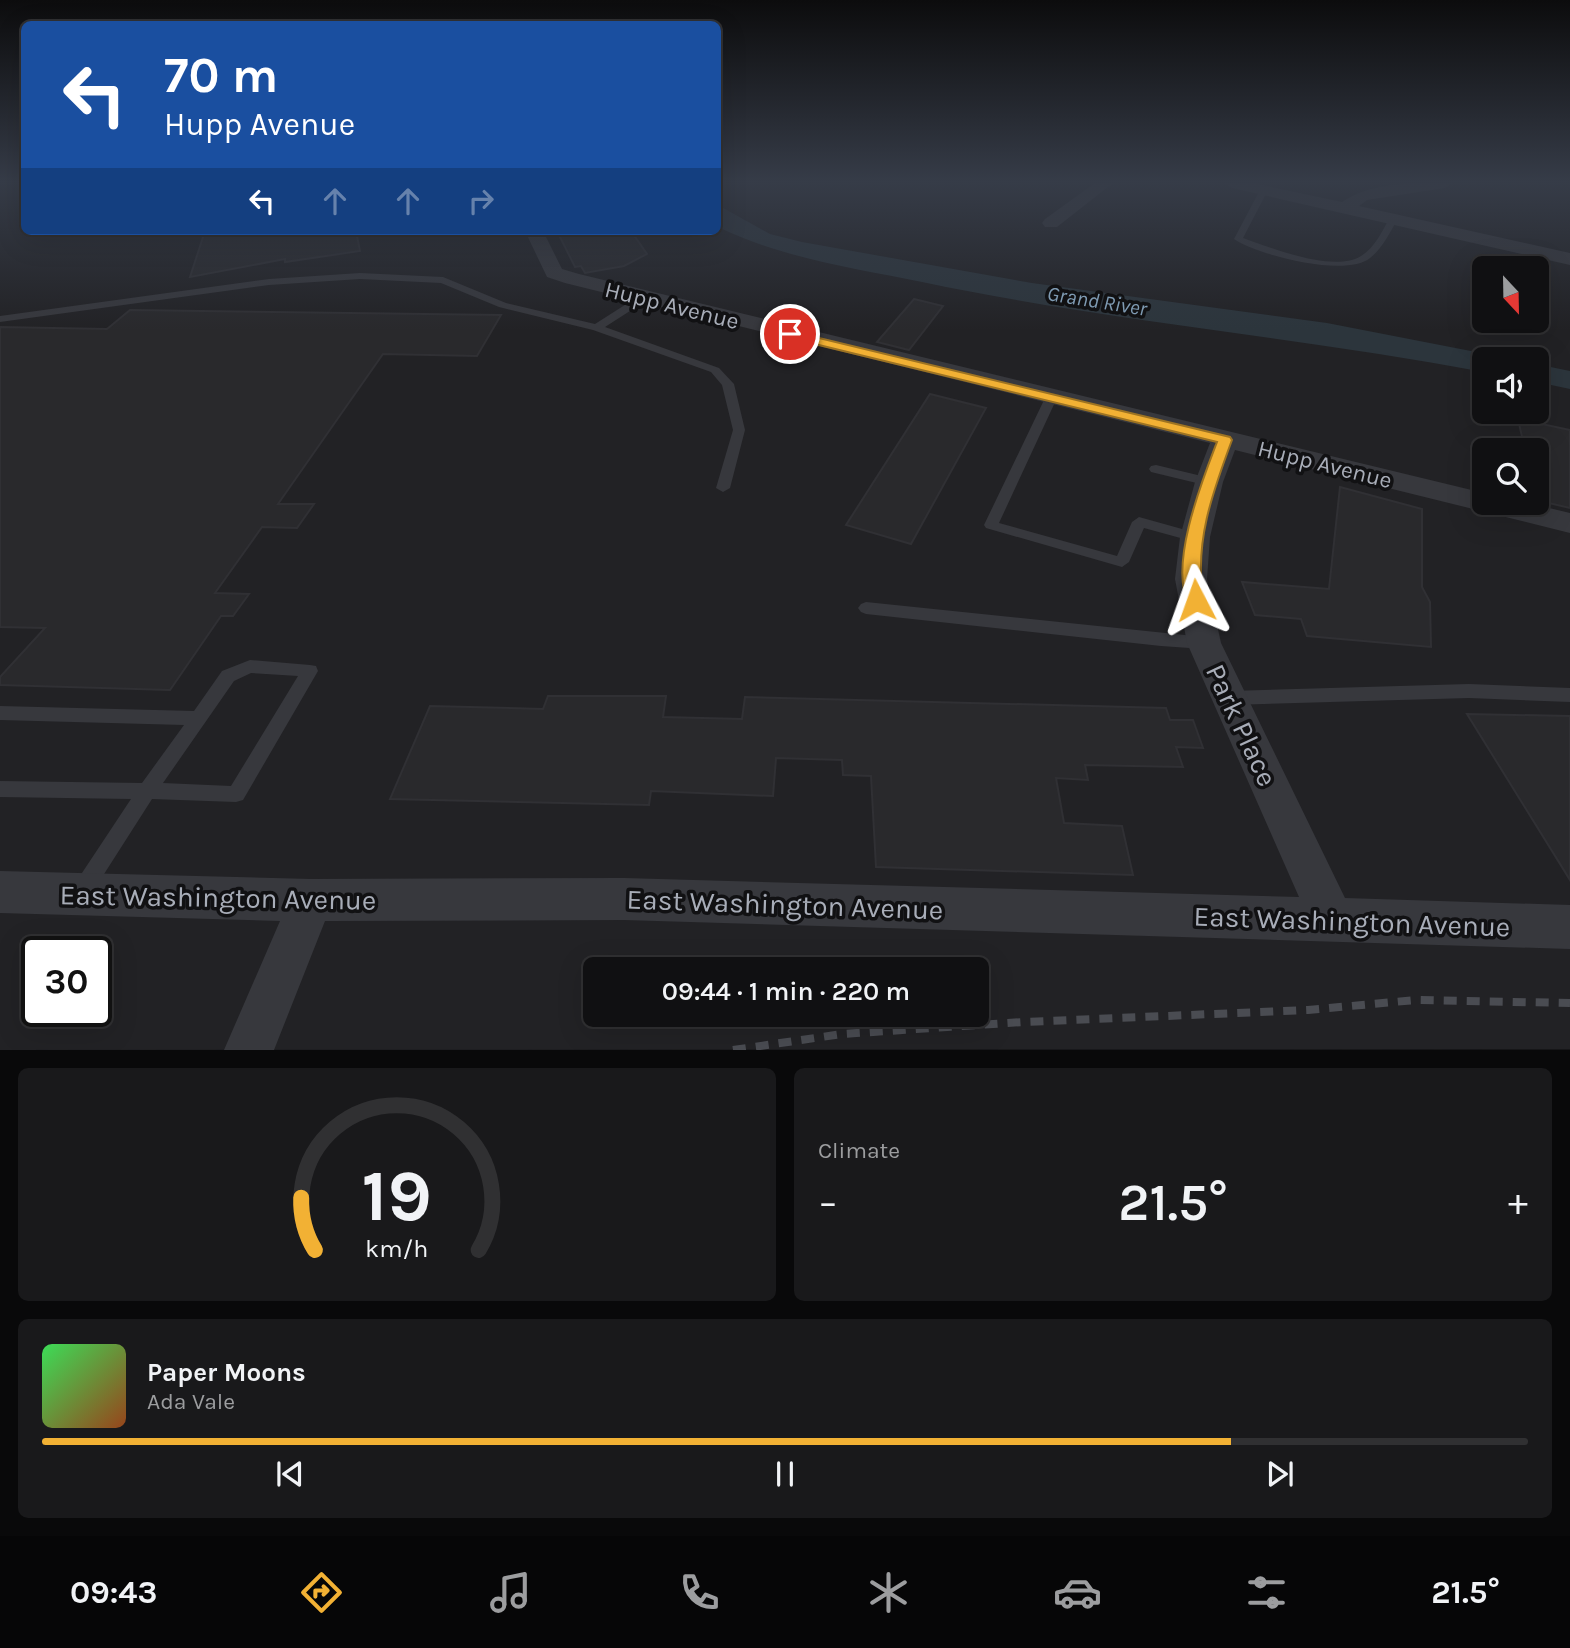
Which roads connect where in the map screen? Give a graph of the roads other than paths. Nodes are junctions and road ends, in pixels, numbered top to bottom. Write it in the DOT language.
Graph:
graph roads {
  1 [pos="1242,232"];
  2 [pos="1384,232"];
  3 [pos="1454,232"];
  4 [pos="536,235"];
  5 [pos="1570,259"];
  6 [pos="643,298"];
  7 [pos="0,319"];
  8 [pos="597,328"];
  9 [pos="1051,398"];
  10 [pos="1225,440"];
  11 [pos="1156,469"];
  12 [pos="1209,482"];
  13 [pos="723,488"];
  14 [pos="1570,523"];
  15 [pos="1195,537"];
  16 [pos="866,608"];
  17 [pos="1204,643"];
  18 [pos="1570,695"];
  19 [pos="1229,698"];
  20 [pos="0,712"];
  21 [pos="198,718"];
  22 [pos="0,789"];
  23 [pos="147,791"];
  24 [pos="0,892"];
  25 [pos="78,896"];
  26 [pos="311,900"];
  27 [pos="1332,920"];
  28 [pos="1570,927"];
  29 [pos="249,1049"];
  1 -- 2 [label="lane"];
  3 -- 5 [label="street"];
  4 -- 6 [label="street, Hupp Avenue"];
  6 -- 8 [label="lane"];
  6 -- 9 [label="street, Hupp Avenue"];
  7 -- 8 [label="lane"];
  8 -- 13 [label="lane"];
  9 -- 10 [label="street, Hupp Avenue"];
  9 -- 15 [label="lane"];
  10 -- 12 [label="street, Park Place"];
  10 -- 14 [label="street, Hupp Avenue"];
  11 -- 12 [label="lane"];
  12 -- 15 [label="street, Park Place"];
  15 -- 17 [label="street, Park Place"];
  16 -- 17 [label="lane"];
  17 -- 19 [label="street, Park Place"];
  18 -- 19 [label="lane"];
  19 -- 27 [label="street, Park Place"];
  20 -- 21 [label="lane"];
  21 -- 23 [label="lane"];
  21 -- 23 [label="lane"];
  22 -- 23 [label="lane"];
  23 -- 25 [label="lane"];
  24 -- 25 [label="street, East Washington Avenue"];
  25 -- 26 [label="street, East Washington Avenue"];
  26 -- 27 [label="street, East Washington Avenue"];
  26 -- 29 [label="street"];
  27 -- 28 [label="street, East Washington Avenue"];
}
